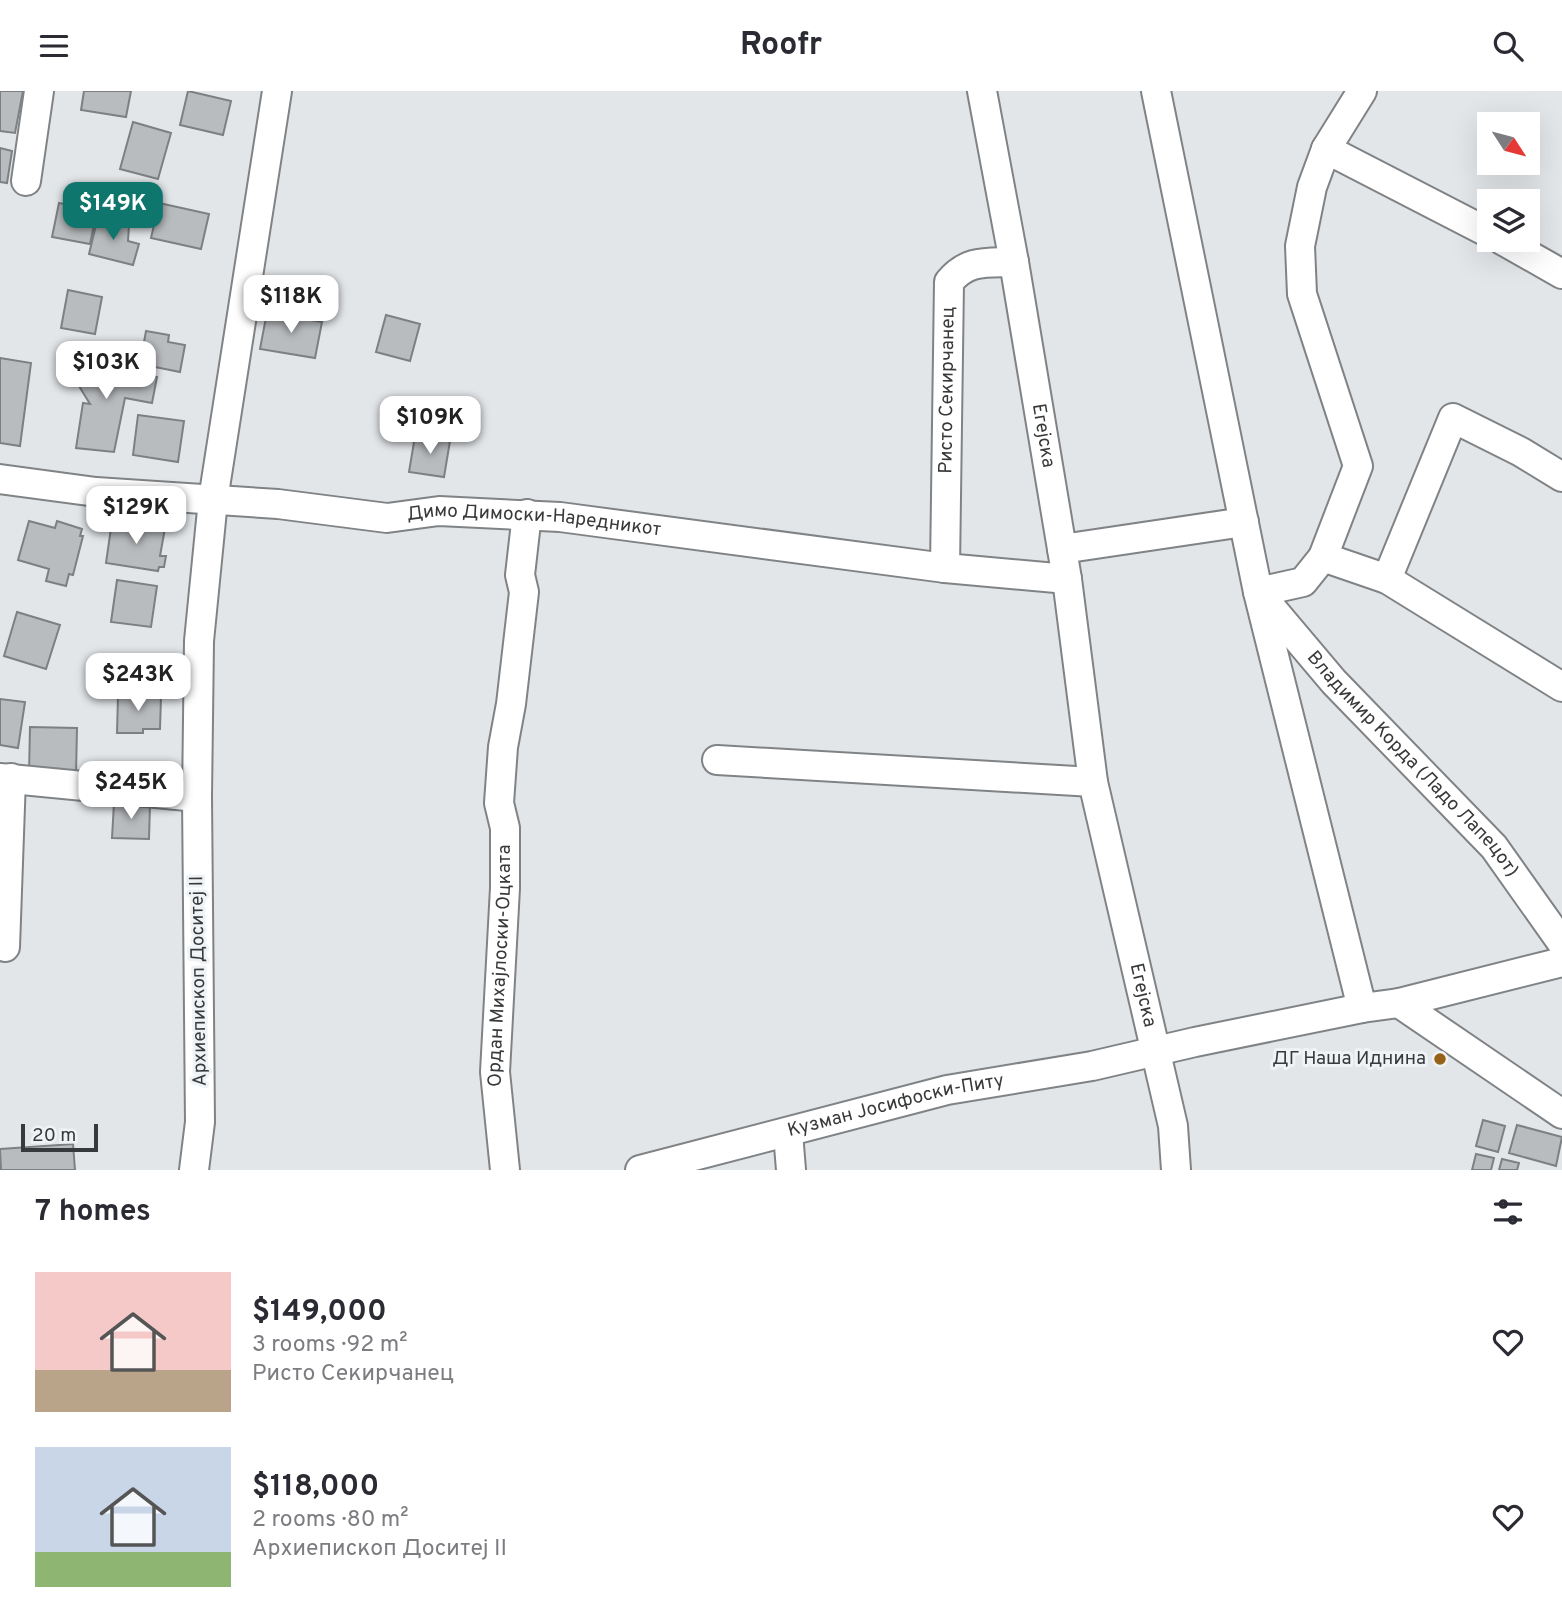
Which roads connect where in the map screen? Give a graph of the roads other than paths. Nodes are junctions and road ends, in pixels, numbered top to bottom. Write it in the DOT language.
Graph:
graph roads {
  1 [pos="39,91"];
  2 [pos="277,91"];
  3 [pos="982,91"];
  4 [pos="1156,91"];
  5 [pos="1362,91"];
  6 [pos="1326,149"];
  7 [pos="26,181"];
  8 [pos="1477,227"];
  9 [pos="1523,252"];
  10 [pos="1014,262"];
  11 [pos="1562,274"];
  12 [pos="1562,477"];
  13 [pos="0,479"];
  14 [pos="213,500"];
  15 [pos="527,514"];
  16 [pos="1244,522"];
  17 [pos="1062,549"];
  18 [pos="1323,557"];
  19 [pos="945,568"];
  20 [pos="1067,579"];
  21 [pos="1387,579"];
  22 [pos="1258,592"];
  23 [pos="1562,687"];
  24 [pos="717,760"];
  25 [pos="5,778"];
  26 [pos="1093,782"];
  27 [pos="197,797"];
  28 [pos="1562,943"];
  29 [pos="5,947"];
  30 [pos="1562,962"];
  31 [pos="1399,1003"];
  32 [pos="1362,1008"];
  33 [pos="1156,1052"];
  34 [pos="1562,1114"];
  35 [pos="788,1133"];
  36 [pos="193,1168"];
  37 [pos="505,1170"];
  38 [pos="640,1170"];
  39 [pos="791,1170"];
  40 [pos="1176,1170"];
  1 -- 7 [label="street"];
  2 -- 14 [label="street, Архиепископ Доситеј II"];
  3 -- 10 [label="street, Егејска"];
  4 -- 16 [label="street, Владимир Корда (Ладо Лапецот)"];
  5 -- 6 [label="street"];
  6 -- 8 [label="street"];
  6 -- 18 [label="street"];
  9 -- 11 [label="street"];
  10 -- 17 [label="street, Егејска"];
  10 -- 19 [label="street, Ристо Секирчанец"];
  12 -- 21 [label="street"];
  13 -- 14 [label="street, Димо Димоски-Наредникот"];
  14 -- 15 [label="street, Димо Димоски-Наредникот"];
  14 -- 27 [label="street, Архиепископ Доситеј II"];
  15 -- 19 [label="street, Димо Димоски-Наредникот"];
  15 -- 37 [label="street, Ордан Михајлоски-Оцката"];
  16 -- 17 [label="street"];
  16 -- 22 [label="street, Владимир Корда (Ладо Лапецот)"];
  17 -- 20 [label="street, Егејска"];
  18 -- 21 [label="street"];
  18 -- 22 [label="street"];
  19 -- 20 [label="street, Димо Димоски-Наредникот"];
  20 -- 26 [label="street, Егејска"];
  21 -- 23 [label="street"];
  22 -- 28 [label="street, Владимир Корда (Ладо Лапецот)"];
  22 -- 32 [label="street, Владимир Корда (Ладо Лапецот)"];
  24 -- 26 [label="street"];
  25 -- 27 [label="street"];
  25 -- 29 [label="street"];
  26 -- 33 [label="street, Егејска"];
  27 -- 36 [label="street, Архиепископ Доситеј II"];
  30 -- 31 [label="street, Кузман Јосифоски-Питу"];
  31 -- 32 [label="street, Кузман Јосифоски-Питу"];
  31 -- 34 [label="street"];
  32 -- 33 [label="street, Кузман Јосифоски-Питу"];
  33 -- 35 [label="street, Кузман Јосифоски-Питу"];
  33 -- 40 [label="street, Егејска"];
  35 -- 38 [label="street, Кузман Јосифоски-Питу"];
  35 -- 39 [label="street"];
}
